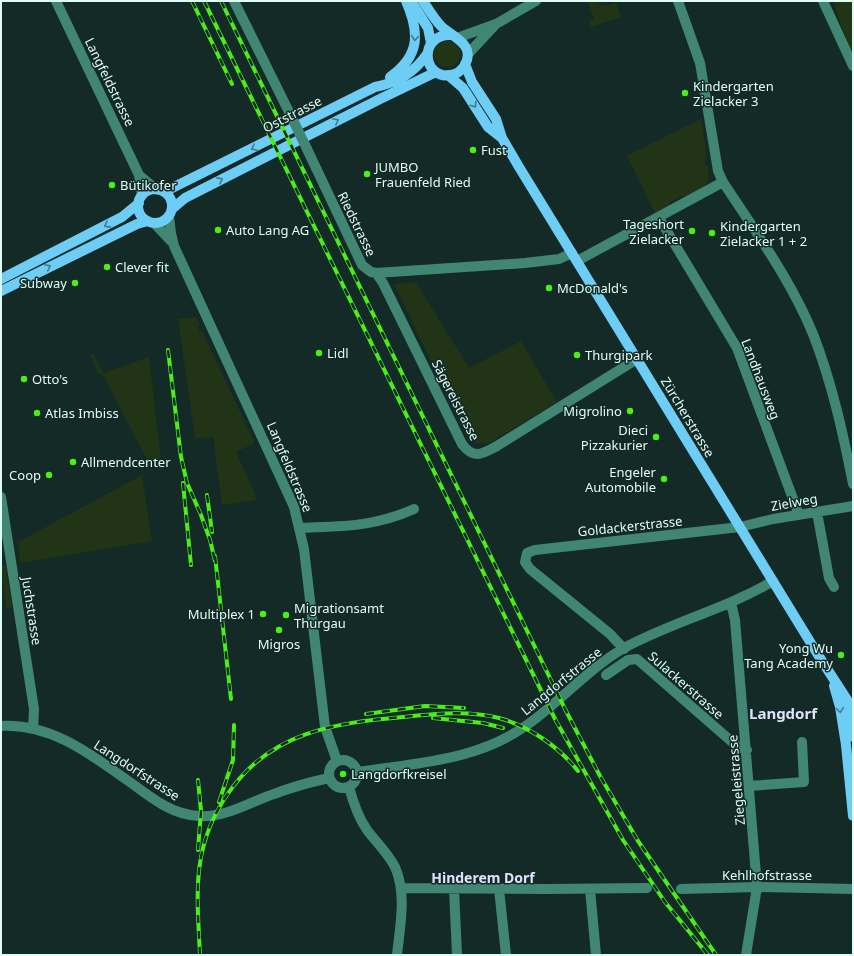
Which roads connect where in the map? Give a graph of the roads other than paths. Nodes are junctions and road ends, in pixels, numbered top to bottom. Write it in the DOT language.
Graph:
graph roads {
  1 [pos="56,1"];
  2 [pos="234,1"];
  3 [pos="406,1"];
  4 [pos="411,1"];
  5 [pos="423,1"];
  6 [pos="536,1"];
  7 [pos="678,1"];
  8 [pos="823,1"];
  9 [pos="496,24"];
  10 [pos="454,36"];
  11 [pos="431,44"];
  12 [pos="427,54"];
  13 [pos="466,59"];
  14 [pos="853,66"];
  15 [pos="436,72"];
  16 [pos="448,75"];
  17 [pos="375,87"];
  18 [pos="502,138"];
  19 [pos="139,175"];
  20 [pos="723,182"];
  21 [pos="161,191"];
  22 [pos="141,199"];
  23 [pos="171,212"];
  24 [pos="659,218"];
  25 [pos="151,222"];
  26 [pos="174,246"];
  27 [pos="575,257"];
  28 [pos="397,272"];
  29 [pos="376,274"];
  30 [pos="1,279"];
  31 [pos="387,290"];
  32 [pos="1,291"];
  33 [pos="637,358"];
  34 [pos="853,484"];
  35 [pos="1,497"];
  36 [pos="853,506"];
  37 [pos="414,509"];
  38 [pos="817,512"];
  39 [pos="798,515"];
  40 [pos="740,527"];
  41 [pos="301,528"];
  42 [pos="773,581"];
  43 [pos="834,587"];
  44 [pos="731,603"];
  45 [pos="624,649"];
  46 [pos="606,675"];
  47 [pos="830,675"];
  48 [pos="851,707"];
  49 [pos="1,726"];
  50 [pos="33,729"];
  51 [pos="802,742"];
  52 [pos="846,746"];
  53 [pos="747,750"];
  54 [pos="337,761"];
  55 [pos="358,772"];
  56 [pos="329,778"];
  57 [pos="749,786"];
  58 [pos="349,787"];
  59 [pos="853,816"];
  60 [pos="758,887"];
  61 [pos="401,888"];
  62 [pos="647,888"];
  63 [pos="454,889"];
  64 [pos="500,889"];
  65 [pos="590,889"];
  66 [pos="681,889"];
  67 [pos="853,889"];
  68 [pos="397,955"];
  69 [pos="457,955"];
  70 [pos="506,955"];
  71 [pos="596,955"];
  72 [pos="746,955"];
  1 -- 19 [label="street, Langfeldstrasse"];
  2 -- 29 [label="street, Riedstrasse, bridge"];
  3 -- 17 [label="main road, one-way"];
  4 -- 11 [label="main road"];
  5 -- 10 [label="main road"];
  6 -- 9 [label="street"];
  7 -- 20 [label="street"];
  8 -- 14 [label="street"];
  9 -- 10 [label="street"];
  9 -- 13 [label="street"];
  10 -- 11 [label="main road"];
  10 -- 13 [label="main road"];
  11 -- 12 [label="main road"];
  12 -- 15 [label="main road"];
  12 -- 17 [label="main road, Oststrasse"];
  13 -- 16 [label="main road"];
  13 -- 18 [label="main road, Zürcherstrasse"];
  15 -- 16 [label="main road"];
  23 -- 15 [label="main road, Oststrasse, one-way"];
  16 -- 18 [label="main road, Zürcherstrasse, one-way"];
  17 -- 21 [label="main road, Oststrasse, one-way"];
  18 -- 27 [label="main road, Zürcherstrasse"];
  19 -- 21 [label="street, Langfeldstrasse"];
  19 -- 22 [label="street, Langfeldstrasse"];
  20 -- 24 [label="street, Riedstrasse"];
  20 -- 34 [label="street"];
  21 -- 22 [label="main road"];
  21 -- 23 [label="main road"];
  22 -- 25 [label="main road"];
  22 -- 30 [label="main road, one-way"];
  23 -- 25 [label="main road"];
  23 -- 26 [label="street, Langfeldstrasse"];
  24 -- 27 [label="street, Riedstrasse"];
  24 -- 39 [label="street, Landhausweg"];
  25 -- 26 [label="street, Langfeldstrasse"];
  32 -- 25 [label="main road, one-way"];
  26 -- 41 [label="street, Langfeldstrasse"];
  27 -- 28 [label="street, Riedstrasse"];
  27 -- 33 [label="main road, Zürcherstrasse"];
  28 -- 29 [label="street, Riedstrasse"];
  28 -- 31 [label="street"];
  29 -- 31 [label="street, Sägereistrasse"];
  31 -- 33 [label="street, Sägereistrasse"];
  33 -- 40 [label="main road, Zürcherstrasse"];
  35 -- 50 [label="street, Juchstrasse"];
  36 -- 38 [label="street, Zielweg"];
  37 -- 41 [label="street"];
  38 -- 39 [label="street, Zielweg"];
  38 -- 43 [label="street"];
  39 -- 40 [label="street, Zielweg"];
  40 -- 42 [label="main road, Zürcherstrasse"];
  40 -- 45 [label="street, Goldackerstrasse"];
  41 -- 54 [label="street, Langfeldstrasse"];
  42 -- 44 [label="street, Langdorfstrasse"];
  42 -- 47 [label="main road, Zürcherstrasse"];
  44 -- 45 [label="street, Langdorfstrasse"];
  44 -- 53 [label="street, Ziegeleistrasse"];
  45 -- 55 [label="street, Langdorfstrasse"];
  46 -- 53 [label="street, Sulackerstrasse"];
  47 -- 48 [label="main road, Zürcherstrasse"];
  47 -- 52 [label="main road, one-way"];
  48 -- 52 [label="main road"];
  49 -- 50 [label="street, Langdorfstrasse"];
  50 -- 56 [label="street, Langdorfstrasse"];
  51 -- 57 [label="street"];
  52 -- 59 [label="main road"];
  53 -- 57 [label="street, Ziegeleistrasse"];
  54 -- 55 [label="street"];
  54 -- 56 [label="street"];
  55 -- 58 [label="street"];
  56 -- 58 [label="street"];
  57 -- 60 [label="street, Ziegeleistrasse"];
  58 -- 61 [label="street"];
  60 -- 66 [label="street, Kehlhofstrasse"];
  60 -- 67 [label="street, Kehlhofstrasse"];
  60 -- 72 [label="street, Ziegeleistrasse"];
  61 -- 63 [label="street"];
  61 -- 68 [label="street"];
  62 -- 65 [label="street"];
  63 -- 64 [label="street"];
  63 -- 69 [label="street"];
  64 -- 65 [label="street"];
  64 -- 70 [label="street"];
  65 -- 71 [label="street"];
}
